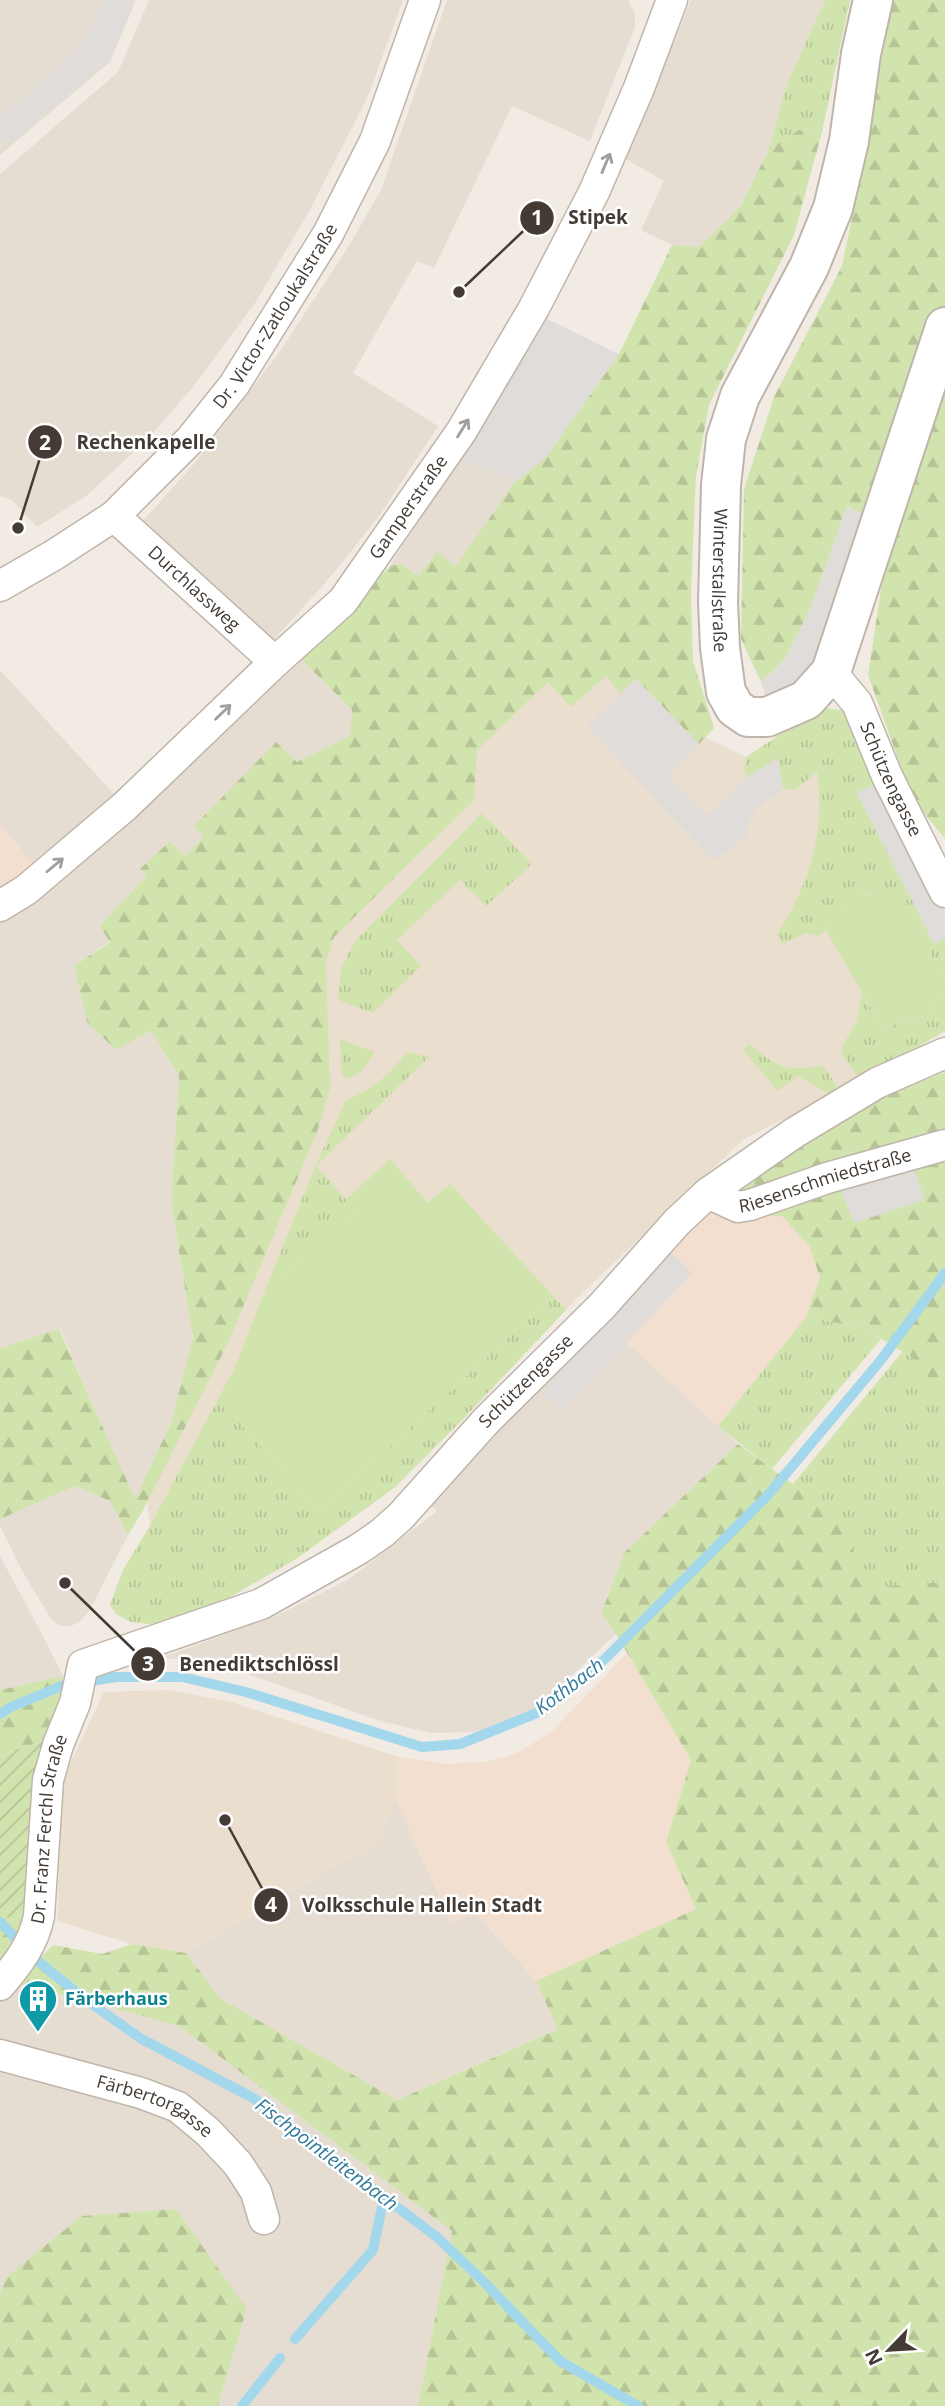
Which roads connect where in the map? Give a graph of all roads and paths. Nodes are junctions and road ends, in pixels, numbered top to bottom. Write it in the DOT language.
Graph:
graph roads {
  1 [pos="425,0"];
  2 [pos="672,0"];
  3 [pos="873,0"];
  4 [pos="945,327"];
  5 [pos="114,516"];
  6 [pos="0,586"];
  7 [pos="275,662"];
  8 [pos="831,672"];
  9 [pos="945,892"];
  10 [pos="0,906"];
  11 [pos="945,1053"];
  12 [pos="945,1145"];
  13 [pos="708,1193"];
  14 [pos="83,1665"];
  15 [pos="9,1975"];
  16 [pos="0,2055"];
  17 [pos="264,2219"];
  1 -- 5 [label="street, Dr. Victor-Zatloukalstraße"];
  7 -- 2 [label="street, Gamperstraße, one-way"];
  3 -- 8 [label="street, Winterstallstraße"];
  4 -- 8 [label="street, Winterstallstraße"];
  5 -- 6 [label="street, Dr. Victor-Zatloukalstraße"];
  5 -- 7 [label="street, Durchlassweg"];
  10 -- 7 [label="street, Gamperstraße, one-way"];
  8 -- 9 [label="street, Schützengasse"];
  11 -- 13 [label="street, Schützengasse"];
  12 -- 13 [label="street, Riesenschmiedstraße"];
  13 -- 14 [label="street, Schützengasse"];
  14 -- 15 [label="street, Dr. Franz Ferchl Straße"];
  16 -- 17 [label="street, Färbertorgasse"];
}
